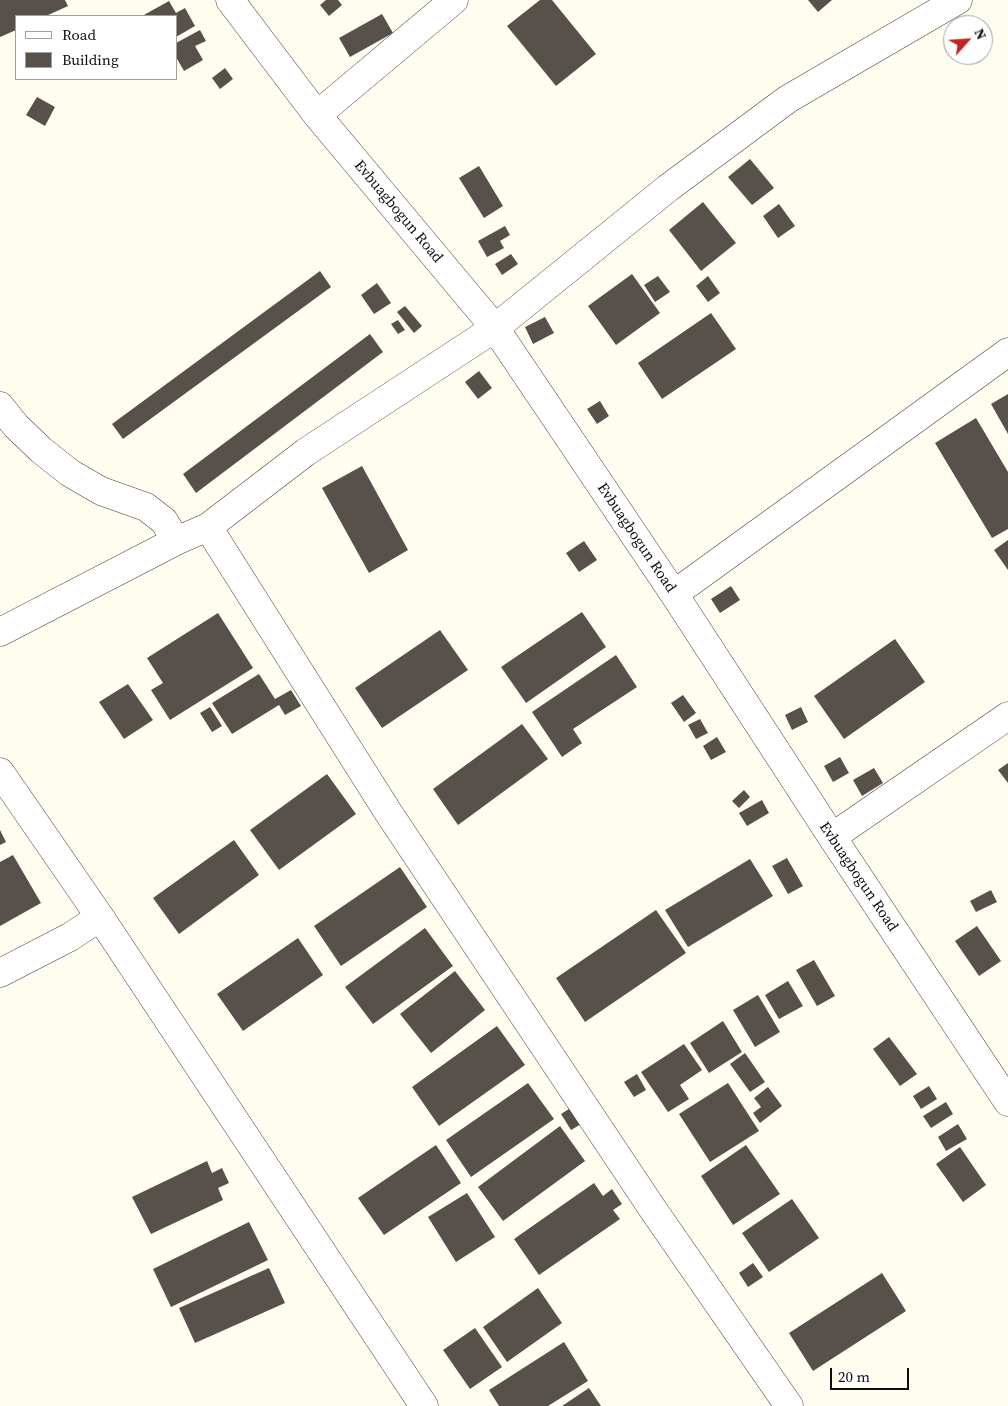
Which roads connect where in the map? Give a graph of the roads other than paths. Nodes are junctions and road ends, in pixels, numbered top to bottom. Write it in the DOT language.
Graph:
graph roads {
  1 [pos="230,0"];
  2 [pos="454,0"];
  3 [pos="958,0"];
  4 [pos="317,116"];
  5 [pos="495,328"];
  6 [pos="1008,352"];
  7 [pos="0,406"];
  8 [pos="208,527"];
  9 [pos="176,541"];
  10 [pos="674,594"];
  11 [pos="0,632"];
  12 [pos="1008,716"];
  13 [pos="0,772"];
  14 [pos="832,837"];
  15 [pos="100,916"];
  16 [pos="0,973"];
  17 [pos="1008,1102"];
  18 [pos="424,1406"];
  19 [pos="789,1406"];
  1 -- 4 [label="street, Evbuagbogun Road"];
  2 -- 4 [label="street"];
  3 -- 5 [label="street"];
  4 -- 5 [label="street, Evbuagbogun Road"];
  5 -- 8 [label="street"];
  5 -- 10 [label="street, Evbuagbogun Road"];
  6 -- 10 [label="street"];
  7 -- 9 [label="street"];
  8 -- 9 [label="street"];
  8 -- 19 [label="street"];
  9 -- 11 [label="street"];
  10 -- 14 [label="street, Evbuagbogun Road"];
  12 -- 14 [label="street"];
  13 -- 15 [label="street"];
  14 -- 17 [label="street, Evbuagbogun Road"];
  15 -- 16 [label="street"];
  15 -- 18 [label="street"];
}
